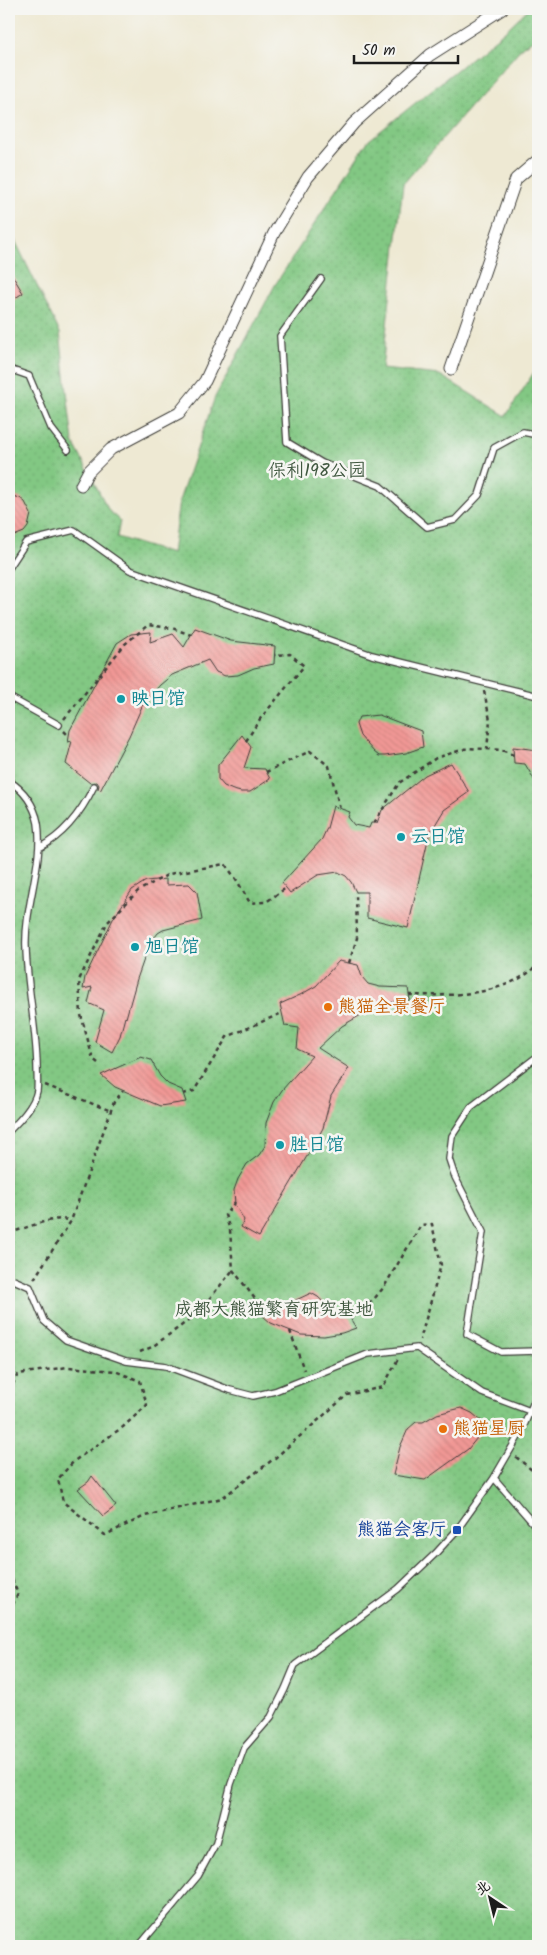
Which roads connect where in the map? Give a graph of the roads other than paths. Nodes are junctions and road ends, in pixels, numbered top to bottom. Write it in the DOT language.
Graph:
graph roads {
  1 [pos="502,9"];
  2 [pos="538,160"];
  3 [pos="321,279"];
  4 [pos="9,369"];
  5 [pos="451,369"];
  6 [pos="538,435"];
  7 [pos="68,450"];
  8 [pos="80,485"];
  9 [pos="9,568"];
  10 [pos="538,696"];
  11 [pos="9,697"];
  12 [pos="59,725"];
  13 [pos="9,781"];
  14 [pos="94,786"];
  15 [pos="39,848"];
  16 [pos="538,1056"];
  17 [pos="9,1131"];
  18 [pos="9,1278"];
  19 [pos="538,1351"];
  20 [pos="538,1392"];
  21 [pos="530,1412"];
  22 [pos="494,1478"];
  23 [pos="538,1529"];
  24 [pos="140,1946"];
  1 -- 8 [label="street"];
  2 -- 5 [label="street"];
  3 -- 6 [label="lane"];
  4 -- 7 [label="lane"];
  9 -- 10 [label="lane"];
  11 -- 12 [label="lane"];
  13 -- 15 [label="lane"];
  14 -- 15 [label="lane"];
  15 -- 17 [label="lane"];
  16 -- 19 [label="lane"];
  18 -- 21 [label="lane"];
  20 -- 21 [label="lane"];
  21 -- 22 [label="lane"];
  22 -- 23 [label="lane"];
  22 -- 24 [label="lane"];
}
